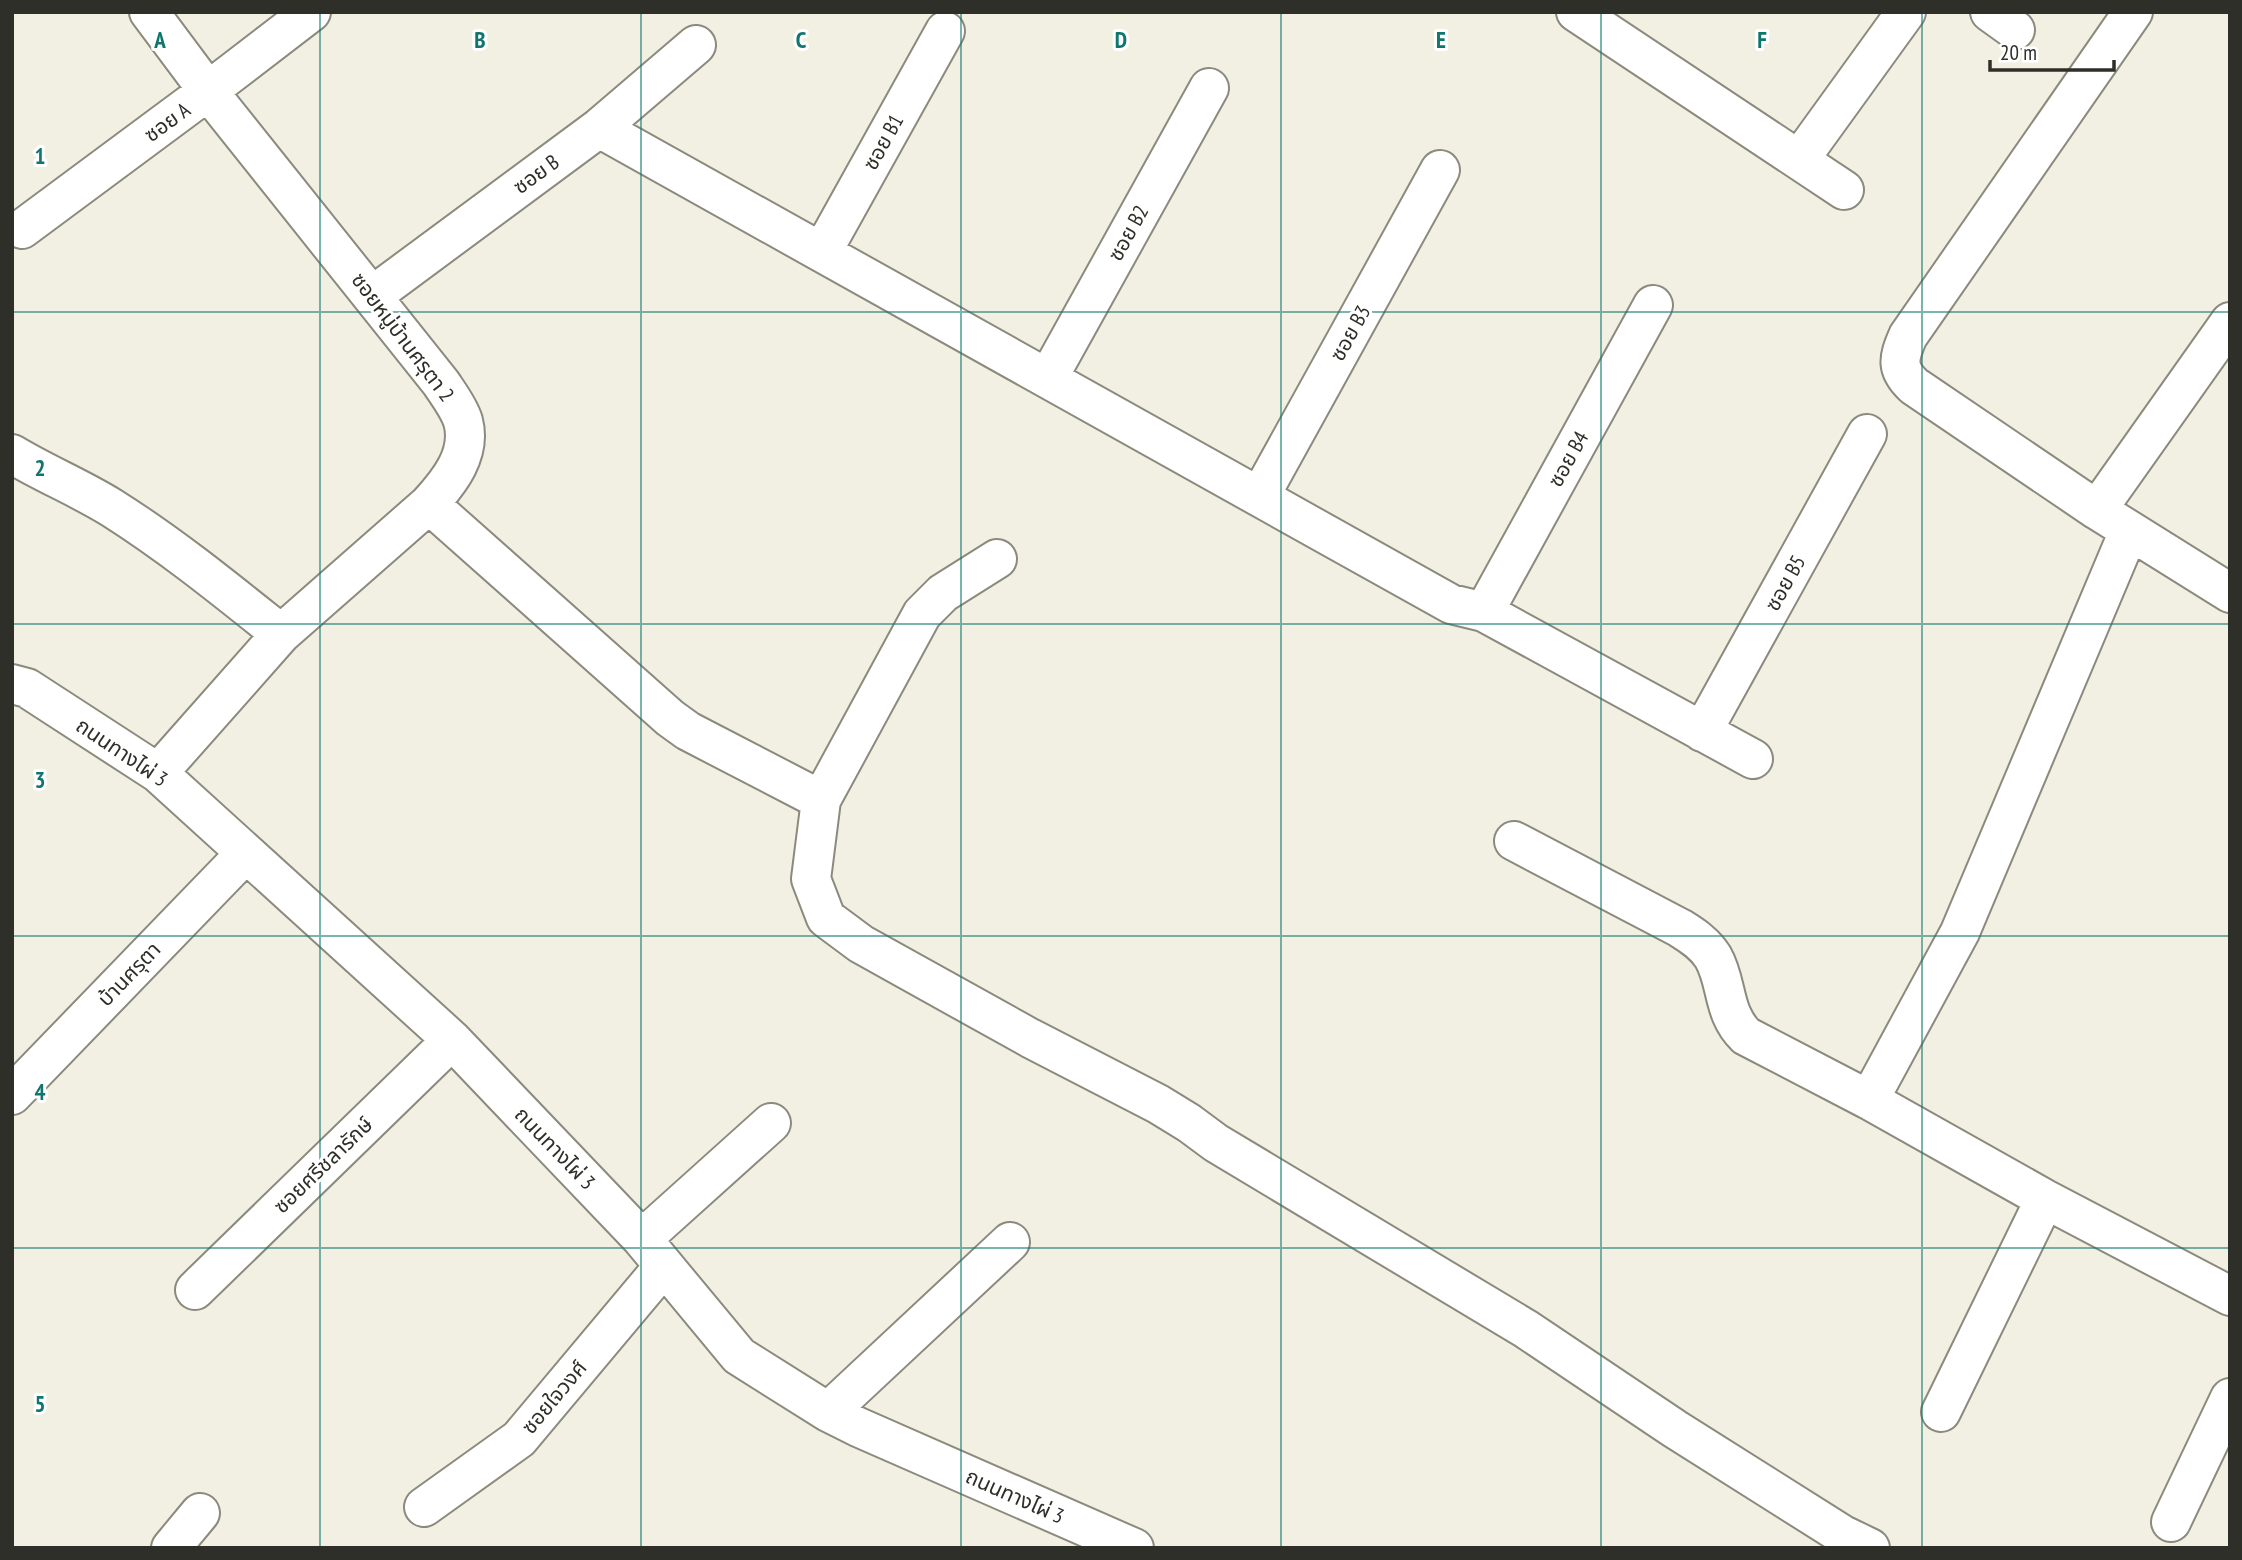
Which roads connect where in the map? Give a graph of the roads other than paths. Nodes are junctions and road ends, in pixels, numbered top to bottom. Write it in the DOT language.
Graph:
graph roads {
  1 [pos="149,12"];
  2 [pos="311,12"];
  3 [pos="1576,12"];
  4 [pos="1906,12"];
  5 [pos="2133,12"];
  6 [pos="944,31"];
  7 [pos="696,45"];
  8 [pos="1209,88"];
  9 [pos="208,91"];
  10 [pos="599,128"];
  11 [pos="1799,160"];
  12 [pos="1440,170"];
  13 [pos="1844,190"];
  14 [pos="22,229"];
  15 [pos="822,252"];
  16 [pos="372,296"];
  17 [pos="1653,305"];
  18 [pos="2230,321"];
  19 [pos="1048,378"];
  20 [pos="1867,435"];
  21 [pos="12,454"];
  22 [pos="1260,496"];
  23 [pos="429,504"];
  24 [pos="2097,510"];
  25 [pos="2129,531"];
  26 [pos="997,559"];
  27 [pos="2230,593"];
  28 [pos="1484,612"];
  29 [pos="281,634"];
  30 [pos="17,693"];
  31 [pos="1702,732"];
  32 [pos="1753,760"];
  33 [pos="158,773"];
  34 [pos="821,800"];
  35 [pos="1514,841"];
  36 [pos="246,853"];
  37 [pos="452,1040"];
  38 [pos="12,1095"];
  39 [pos="1869,1100"];
  40 [pos="771,1123"];
  41 [pos="2045,1199"];
  42 [pos="1010,1242"];
  43 [pos="653,1252"];
  44 [pos="195,1290"];
  45 [pos="2230,1297"];
  46 [pos="2230,1398"];
  47 [pos="828,1412"];
  48 [pos="1941,1412"];
  49 [pos="424,1507"];
  50 [pos="200,1513"];
  51 [pos="2171,1522"];
  52 [pos="171,1548"];
  53 [pos="1134,1548"];
  54 [pos="1870,1548"];
  1 -- 9 [label="street, ซอยหมู่บ้านศรุตา 2"];
  2 -- 9 [label="street, ซอย A"];
  3 -- 11 [label="street"];
  4 -- 11 [label="street"];
  5 -- 24 [label="street"];
  6 -- 15 [label="street, ซอย B1"];
  7 -- 10 [label="street, ซอย B"];
  8 -- 19 [label="street, ซอย B2"];
  9 -- 14 [label="street, ซอย A"];
  9 -- 16 [label="street, ซอยหมู่บ้านศรุตา 2"];
  10 -- 15 [label="street"];
  10 -- 16 [label="street, ซอย B"];
  11 -- 13 [label="street"];
  12 -- 22 [label="street, ซอย B3"];
  15 -- 19 [label="street"];
  16 -- 23 [label="street, ซอยหมู่บ้านศรุตา 2"];
  17 -- 28 [label="street, ซอย B4"];
  18 -- 24 [label="street"];
  19 -- 22 [label="street"];
  20 -- 31 [label="street, ซอย B5"];
  21 -- 29 [label="street"];
  22 -- 28 [label="street"];
  23 -- 29 [label="street, ซอยหมู่บ้านศรุตา 2"];
  23 -- 34 [label="street"];
  24 -- 25 [label="street"];
  25 -- 27 [label="street"];
  25 -- 39 [label="street"];
  26 -- 34 [label="street"];
  28 -- 31 [label="street"];
  29 -- 33 [label="street, ซอยหมู่บ้านศรุตา 2"];
  30 -- 33 [label="street, ถนนทางไผ่ 3"];
  31 -- 32 [label="street"];
  33 -- 36 [label="street, ถนนทางไผ่ 3"];
  34 -- 54 [label="street"];
  35 -- 39 [label="street"];
  36 -- 37 [label="street, ถนนทางไผ่ 3"];
  36 -- 38 [label="street, บ้านศรุตา"];
  37 -- 43 [label="street, ถนนทางไผ่ 3"];
  37 -- 44 [label="street, ซอยศรีชลารักษ์"];
  39 -- 41 [label="street"];
  40 -- 43 [label="street, ซอยใจวงศ์"];
  41 -- 45 [label="street"];
  41 -- 48 [label="street"];
  42 -- 47 [label="street"];
  43 -- 47 [label="street, ถนนทางไผ่ 3"];
  43 -- 49 [label="street, ซอยใจวงศ์"];
  46 -- 51 [label="street"];
  47 -- 53 [label="street, ถนนทางไผ่ 3"];
  50 -- 52 [label="street"];
}
